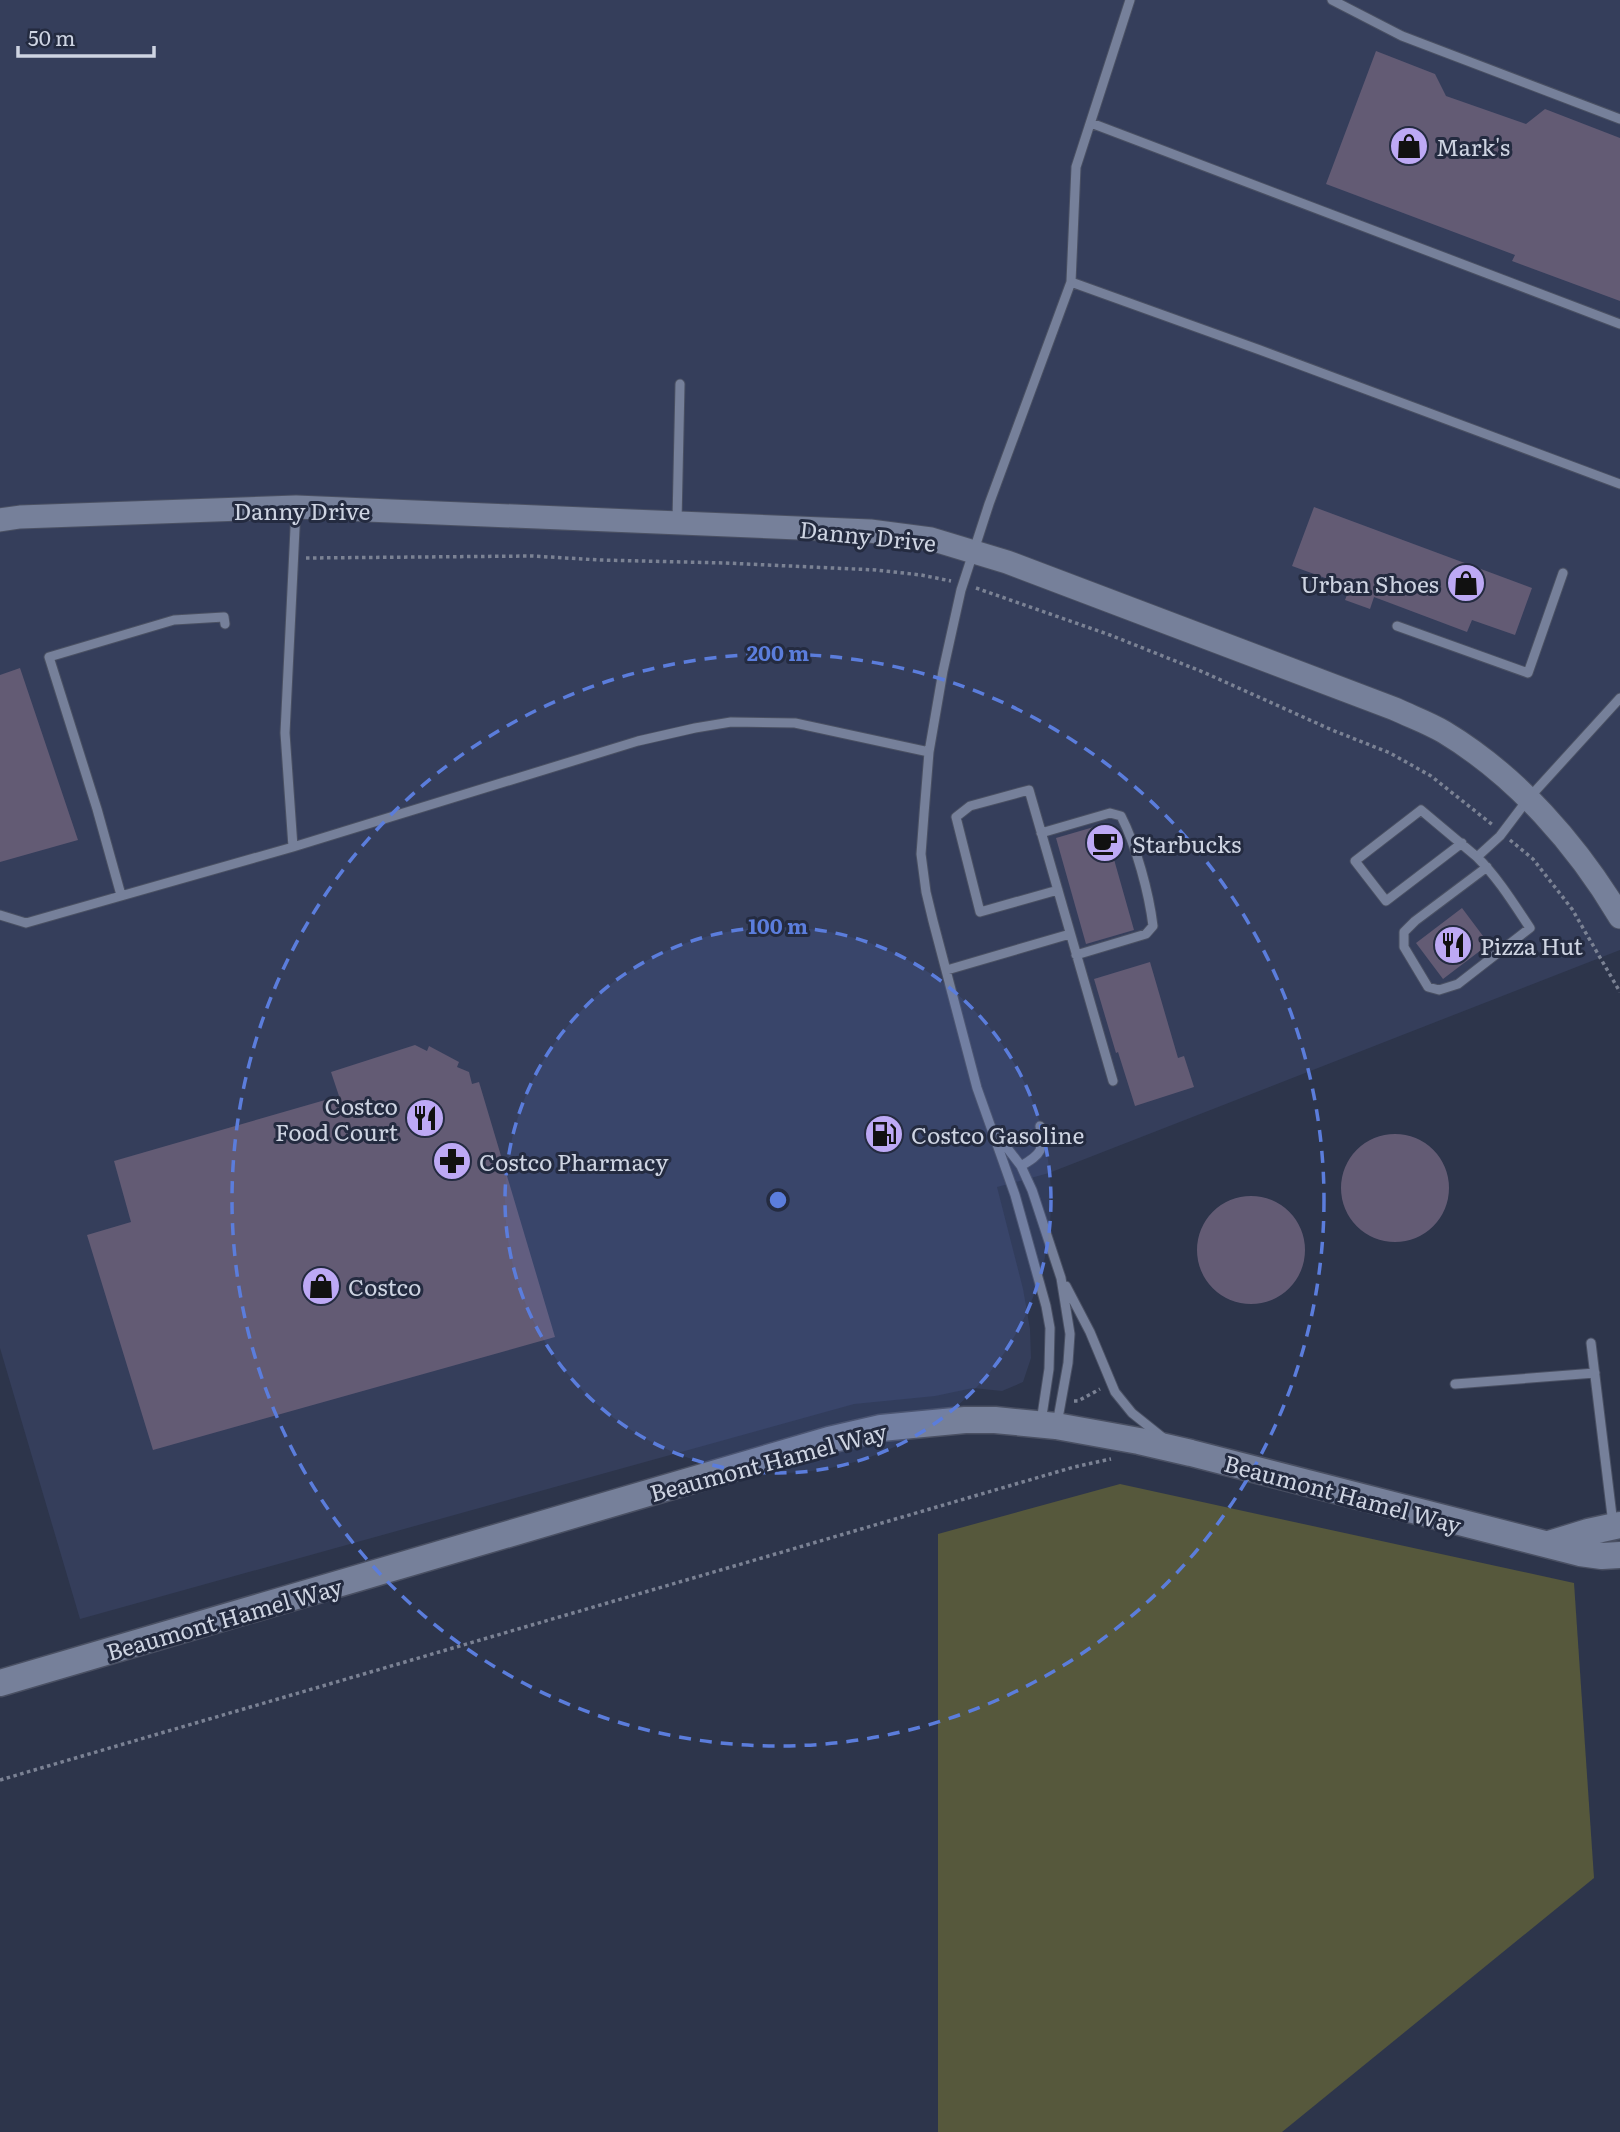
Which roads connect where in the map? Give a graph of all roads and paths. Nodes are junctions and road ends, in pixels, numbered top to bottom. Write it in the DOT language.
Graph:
graph roads {
  1 [pos="1130,0"];
  2 [pos="1332,0"];
  3 [pos="1620,119"];
  4 [pos="1091,123"];
  5 [pos="1071,282"];
  6 [pos="1620,324"];
  7 [pos="680,384"];
  8 [pos="1620,484"];
  9 [pos="296,507"];
  10 [pos="0,520"];
  11 [pos="677,523"];
  12 [pos="974,551"];
  13 [pos="293,558"];
  14 [pos="1563,572"];
  15 [pos="942,579"];
  16 [pos="997,594"];
  17 [pos="225,624"];
  18 [pos="1397,626"];
  19 [pos="1620,698"];
  20 [pos="929,752"];
  21 [pos="1528,799"];
  22 [pos="1486,819"];
  23 [pos="1041,832"];
  24 [pos="1462,844"];
  25 [pos="293,847"];
  26 [pos="1477,857"];
  27 [pos="1533,859"];
  28 [pos="1487,867"];
  29 [pos="1058,890"];
  30 [pos="121,895"];
  31 [pos="0,915"];
  32 [pos="1620,917"];
  33 [pos="1070,934"];
  34 [pos="1076,955"];
  35 [pos="947,970"];
  36 [pos="1620,992"];
  37 [pos="1113,1081"];
  38 [pos="1040,1126"];
  39 [pos="993,1129"];
  40 [pos="1021,1166"];
  41 [pos="1061,1278"];
  42 [pos="1591,1343"];
  43 [pos="1595,1373"];
  44 [pos="1455,1384"];
  45 [pos="1101,1389"];
  46 [pos="1071,1401"];
  47 [pos="1049,1425"];
  48 [pos="1191,1452"];
  49 [pos="1116,1458"];
  50 [pos="1617,1526"];
  51 [pos="1549,1544"];
  52 [pos="1620,1555"];
  53 [pos="0,1683"];
  54 [pos="0,1780"];
  1 -- 4 [label="lane"];
  2 -- 3 [label="lane"];
  4 -- 5 [label="lane"];
  4 -- 6 [label="lane"];
  5 -- 8 [label="lane"];
  5 -- 12 [label="lane"];
  7 -- 11 [label="lane"];
  9 -- 10 [label="street, Danny Drive"];
  9 -- 11 [label="street, Danny Drive"];
  9 -- 13 [label="lane"];
  11 -- 12 [label="street, Danny Drive"];
  12 -- 20 [label="lane"];
  12 -- 21 [label="street, Danny Drive"];
  13 -- 15 [label="path"];
  13 -- 25 [label="lane"];
  14 -- 18 [label="lane"];
  16 -- 22 [label="path"];
  17 -- 30 [label="lane"];
  19 -- 21 [label="lane"];
  20 -- 25 [label="lane"];
  20 -- 35 [label="lane"];
  21 -- 26 [label="lane"];
  21 -- 32 [label="street, Danny Drive"];
  23 -- 29 [label="lane"];
  23 -- 29 [label="lane"];
  23 -- 34 [label="lane"];
  24 -- 24 [label="lane"];
  24 -- 26 [label="lane"];
  25 -- 30 [label="lane"];
  26 -- 28 [label="lane"];
  27 -- 36 [label="path"];
  28 -- 28 [label="lane"];
  29 -- 33 [label="lane"];
  30 -- 31 [label="lane"];
  33 -- 34 [label="lane"];
  33 -- 35 [label="lane"];
  34 -- 37 [label="lane"];
  35 -- 39 [label="lane"];
  38 -- 40 [label="lane"];
  39 -- 40 [label="lane"];
  39 -- 47 [label="lane"];
  40 -- 41 [label="lane"];
  41 -- 47 [label="lane"];
  41 -- 48 [label="lane"];
  42 -- 43 [label="lane"];
  43 -- 44 [label="lane"];
  43 -- 50 [label="lane"];
  45 -- 46 [label="path"];
  47 -- 48 [label="main road, Beaumont Hamel Way"];
  47 -- 53 [label="main road, Beaumont Hamel Way"];
  48 -- 51 [label="main road, Beaumont Hamel Way"];
  49 -- 54 [label="path"];
  50 -- 51 [label="main road, Beaumont Hamel Way"];
  51 -- 52 [label="main road, Beaumont Hamel Way"];
}
